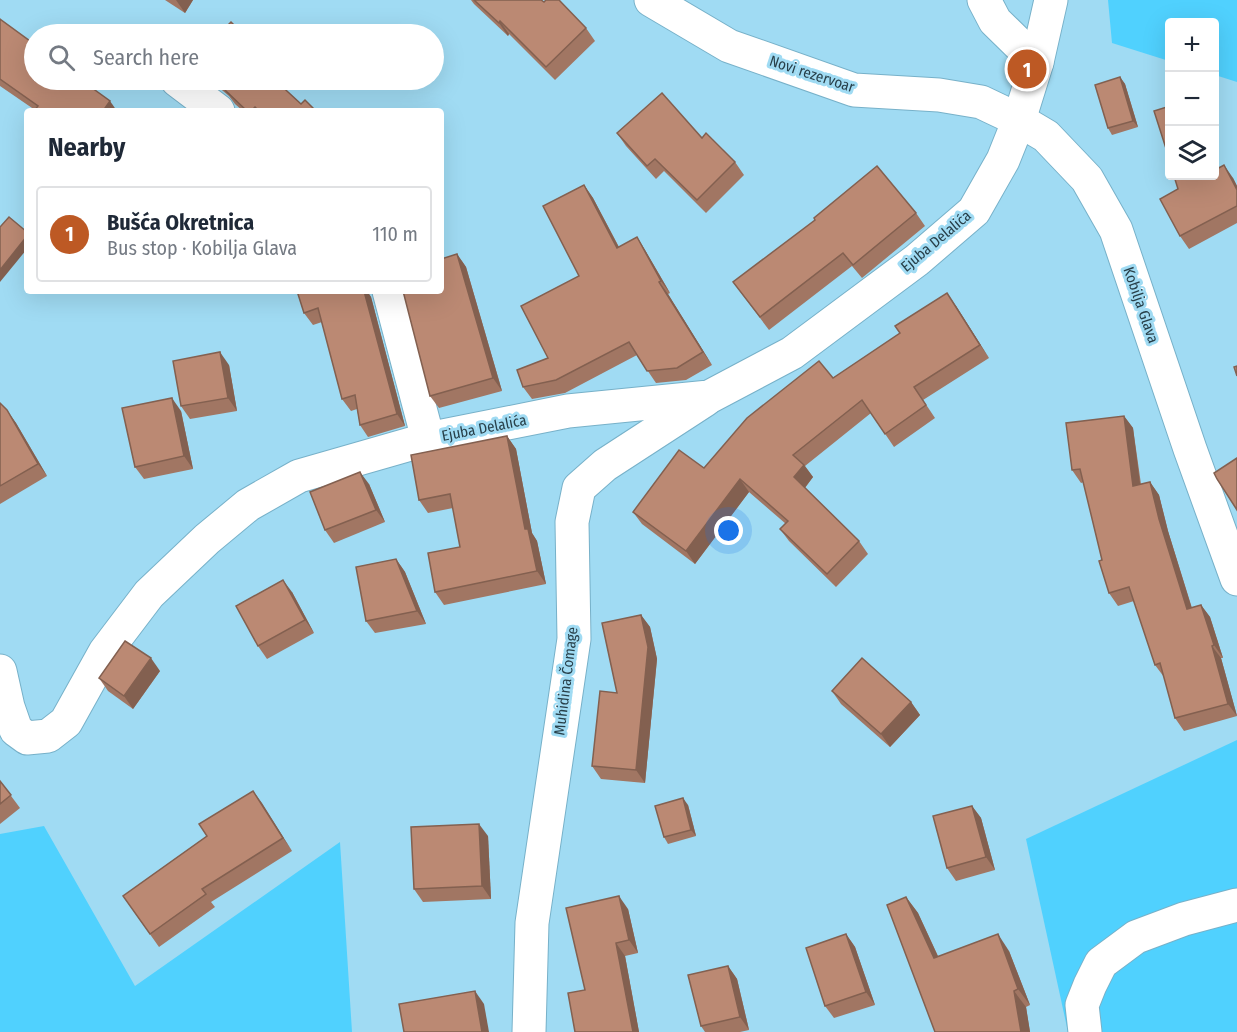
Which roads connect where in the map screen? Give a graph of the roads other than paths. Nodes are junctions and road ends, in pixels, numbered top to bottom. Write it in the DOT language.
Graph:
graph roads {
  1 [pos="651,0"];
  2 [pos="984,0"];
  3 [pos="1051,0"];
  4 [pos="1037,62"];
  5 [pos="190,90"];
  6 [pos="214,108"];
  7 [pos="1019,120"];
  8 [pos="390,294"];
  9 [pos="709,398"];
  10 [pos="428,439"];
  11 [pos="1237,579"];
  12 [pos="0,671"];
  13 [pos="1237,905"];
  14 [pos="529,1032"];
  15 [pos="1086,1032"];
  1 -- 7 [label="street, Novi rezervoar"];
  2 -- 4 [label="street"];
  3 -- 4 [label="street"];
  4 -- 7 [label="street"];
  5 -- 6 [label="street"];
  7 -- 9 [label="street, Ejuba Delalića"];
  7 -- 11 [label="street, Kobilja Glava"];
  8 -- 10 [label="street"];
  9 -- 10 [label="street, Ejuba Delalića"];
  9 -- 14 [label="street, Muhidina Čomage"];
  10 -- 12 [label="street, Ejuba Delalića"];
  13 -- 15 [label="street"];
}
